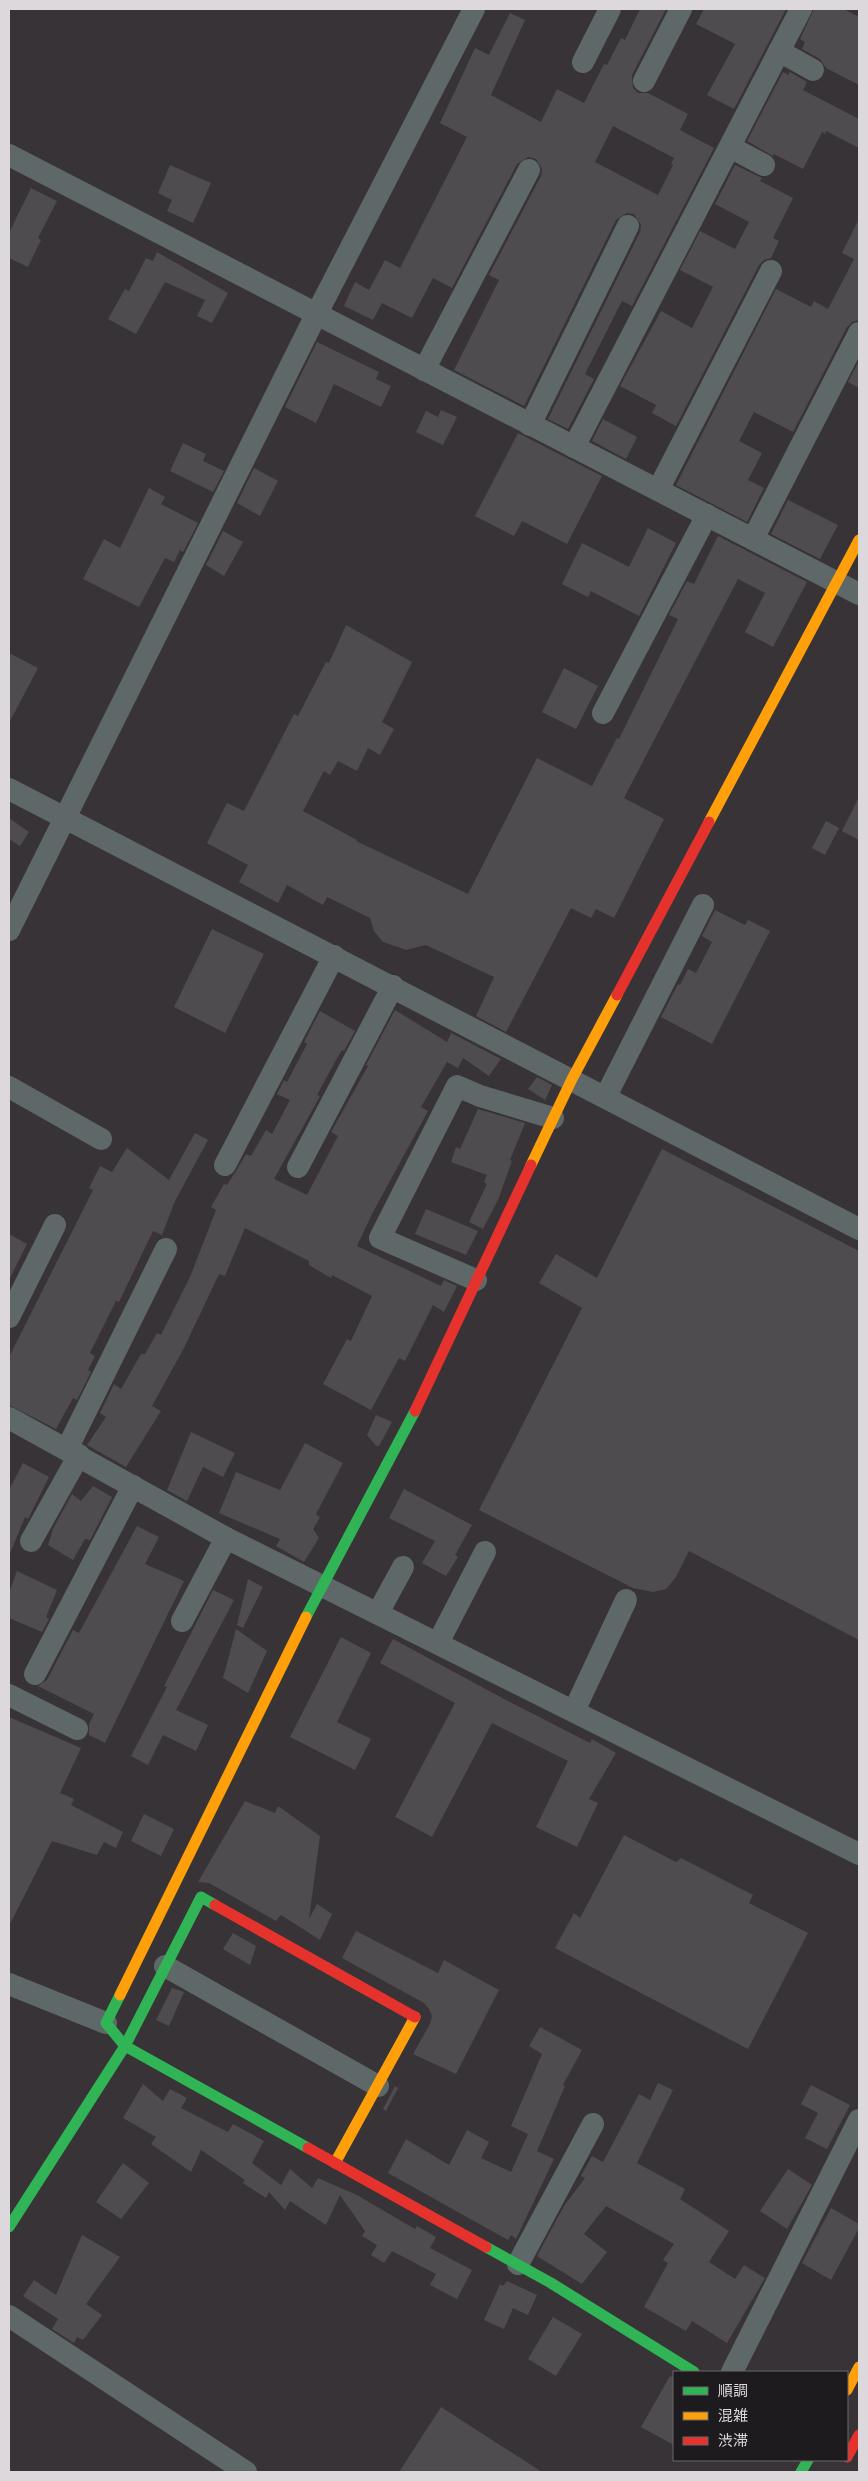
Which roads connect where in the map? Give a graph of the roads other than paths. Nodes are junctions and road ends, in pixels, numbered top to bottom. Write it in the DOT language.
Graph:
graph roads {
  1 [pos="474,9"];
  2 [pos="610,9"];
  3 [pos="681,9"];
  4 [pos="801,9"];
  5 [pos="779,51"];
  6 [pos="583,62"];
  7 [pos="813,70"];
  8 [pos="644,81"];
  9 [pos="730,147"];
  10 [pos="9,155"];
  11 [pos="764,165"];
  12 [pos="528,170"];
  13 [pos="628,226"];
  14 [pos="771,271"];
  15 [pos="316,314"];
  16 [pos="859,333"];
  17 [pos="424,370"];
  18 [pos="530,425"];
  19 [pos="574,447"];
  20 [pos="658,490"];
  21 [pos="707,515"];
  22 [pos="754,539"];
  23 [pos="859,540"];
  24 [pos="838,582"];
  25 [pos="859,594"];
  26 [pos="603,713"];
  27 [pos="9,789"];
  28 [pos="65,818"];
  29 [pos="703,904"];
  30 [pos="9,930"];
  31 [pos="334,956"];
  32 [pos="393,986"];
  33 [pos="572,1079"];
  34 [pos="9,1087"];
  35 [pos="606,1096"];
  36 [pos="553,1118"];
  37 [pos="102,1139"];
  38 [pos="225,1165"];
  39 [pos="298,1167"];
  40 [pos="55,1225"];
  41 [pos="859,1229"];
  42 [pos="166,1249"];
  43 [pos="476,1280"];
  44 [pos="9,1317"];
  45 [pos="12,1427"];
  46 [pos="73,1452"];
  47 [pos="133,1486"];
  48 [pos="226,1538"];
  49 [pos="31,1541"];
  50 [pos="485,1552"];
  51 [pos="403,1566"];
  52 [pos="322,1584"];
  53 [pos="626,1600"];
  54 [pos="378,1612"];
  55 [pos="182,1621"];
  56 [pos="438,1643"];
  57 [pos="35,1674"];
  58 [pos="9,1695"];
  59 [pos="574,1711"];
  60 [pos="77,1730"];
  61 [pos="859,1854"];
  62 [pos="166,1966"];
  63 [pos="9,1984"];
  64 [pos="106,2023"];
  65 [pos="125,2046"];
  66 [pos="378,2086"];
  67 [pos="859,2120"];
  68 [pos="593,2124"];
  69 [pos="335,2163"];
  70 [pos="9,2227"];
  71 [pos="518,2264"];
  72 [pos="9,2316"];
  73 [pos="859,2367"];
  74 [pos="692,2371"];
  75 [pos="733,2371"];
  76 [pos="848,2388"];
  77 [pos="859,2435"];
  78 [pos="848,2458"];
  79 [pos="807,2461"];
  80 [pos="246,2472"];
  81 [pos="801,2472"];
  1 -- 15 [label="street"];
  2 -- 6 [label="street"];
  3 -- 8 [label="street"];
  4 -- 5 [label="street"];
  5 -- 7 [label="street"];
  5 -- 9 [label="street"];
  9 -- 11 [label="street"];
  9 -- 19 [label="street"];
  10 -- 15 [label="street"];
  12 -- 17 [label="street"];
  13 -- 18 [label="street"];
  14 -- 20 [label="street"];
  15 -- 17 [label="street"];
  15 -- 28 [label="street"];
  16 -- 22 [label="street"];
  17 -- 18 [label="street"];
  18 -- 19 [label="street"];
  19 -- 20 [label="street"];
  20 -- 21 [label="street"];
  21 -- 22 [label="street"];
  21 -- 26 [label="street"];
  22 -- 24 [label="street"];
  23 -- 24 [label="street"];
  24 -- 25 [label="street"];
  24 -- 33 [label="street"];
  27 -- 28 [label="street"];
  28 -- 30 [label="street"];
  28 -- 31 [label="street"];
  29 -- 35 [label="street"];
  31 -- 32 [label="street"];
  31 -- 38 [label="street"];
  32 -- 33 [label="street"];
  32 -- 39 [label="street"];
  33 -- 35 [label="street"];
  33 -- 36 [label="street"];
  34 -- 37 [label="street"];
  35 -- 41 [label="street"];
  36 -- 43 [label="street"];
  36 -- 43 [label="street"];
  40 -- 44 [label="street"];
  42 -- 46 [label="street"];
  43 -- 52 [label="street"];
  45 -- 46 [label="street"];
  46 -- 47 [label="street"];
  46 -- 49 [label="street"];
  47 -- 48 [label="street"];
  47 -- 57 [label="street"];
  48 -- 52 [label="street"];
  48 -- 55 [label="street"];
  50 -- 56 [label="street"];
  51 -- 54 [label="street"];
  52 -- 54 [label="street"];
  52 -- 64 [label="street"];
  53 -- 59 [label="street"];
  54 -- 56 [label="street"];
  56 -- 59 [label="street"];
  58 -- 60 [label="street"];
  59 -- 61 [label="street"];
  62 -- 65 [label="street"];
  62 -- 66 [label="street"];
  62 -- 66 [label="street"];
  63 -- 64 [label="street"];
  64 -- 65 [label="street"];
  65 -- 69 [label="street"];
  65 -- 70 [label="street"];
  66 -- 69 [label="street"];
  67 -- 75 [label="street"];
  68 -- 71 [label="street"];
  69 -- 71 [label="street"];
  71 -- 74 [label="street"];
  72 -- 80 [label="street"];
  73 -- 76 [label="street"];
  77 -- 78 [label="street"];
  79 -- 81 [label="street"];
}
